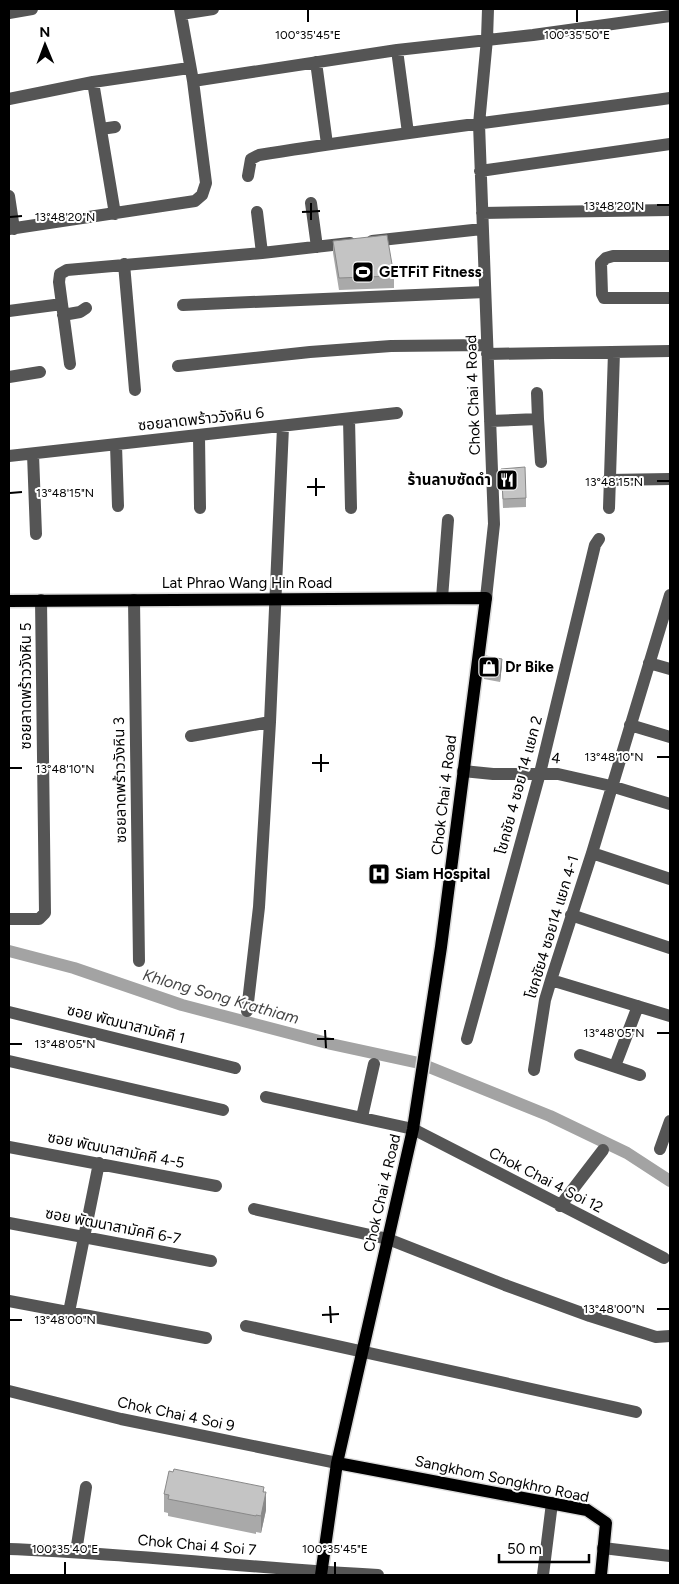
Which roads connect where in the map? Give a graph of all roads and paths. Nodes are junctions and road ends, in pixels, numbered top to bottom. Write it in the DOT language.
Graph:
graph roads {
  1 [pos="32,9"];
  2 [pos="213,9"];
  3 [pos="488,9"];
  4 [pos="180,11"];
  5 [pos="9,13"];
  6 [pos="670,16"];
  7 [pos="487,39"];
  8 [pos="397,50"];
  9 [pos="316,62"];
  10 [pos="189,68"];
  11 [pos="193,81"];
  12 [pos="93,82"];
  13 [pos="670,98"];
  14 [pos="9,99"];
  15 [pos="479,124"];
  16 [pos="116,127"];
  17 [pos="101,129"];
  18 [pos="408,132"];
  19 [pos="327,144"];
  20 [pos="670,144"];
  21 [pos="480,171"];
  22 [pos="248,176"];
  23 [pos="9,196"];
  24 [pos="312,203"];
  25 [pos="670,210"];
  26 [pos="257,212"];
  27 [pos="482,213"];
  28 [pos="115,214"];
  29 [pos="12,229"];
  30 [pos="482,229"];
  31 [pos="317,247"];
  32 [pos="262,253"];
  33 [pos="670,256"];
  34 [pos="124,264"];
  35 [pos="485,292"];
  36 [pos="670,298"];
  37 [pos="183,306"];
  38 [pos="86,308"];
  39 [pos="62,309"];
  40 [pos="9,311"];
  41 [pos="487,349"];
  42 [pos="670,351"];
  43 [pos="614,352"];
  44 [pos="70,364"];
  45 [pos="178,366"];
  46 [pos="40,372"];
  47 [pos="9,377"];
  48 [pos="135,390"];
  49 [pos="537,393"];
  50 [pos="397,413"];
  51 [pos="349,419"];
  52 [pos="538,419"];
  53 [pos="490,421"];
  54 [pos="283,427"];
  55 [pos="199,436"];
  56 [pos="116,445"];
  57 [pos="33,454"];
  58 [pos="9,456"];
  59 [pos="541,462"];
  60 [pos="670,479"];
  61 [pos="608,480"];
  62 [pos="118,506"];
  63 [pos="200,508"];
  64 [pos="351,508"];
  65 [pos="609,508"];
  66 [pos="448,520"];
  67 [pos="36,534"];
  68 [pos="599,539"];
  69 [pos="442,598"];
  70 [pos="486,598"];
  71 [pos="275,599"];
  72 [pos="9,600"];
  73 [pos="41,600"];
  74 [pos="134,600"];
  75 [pos="669,602"];
  76 [pos="648,663"];
  77 [pos="670,670"];
  78 [pos="270,722"];
  79 [pos="630,725"];
  80 [pos="191,736"];
  81 [pos="670,737"];
  82 [pos="464,771"];
  83 [pos="540,773"];
  84 [pos="611,786"];
  85 [pos="670,804"];
  86 [pos="592,853"];
  87 [pos="670,878"];
  88 [pos="571,915"];
  89 [pos="9,918"];
  90 [pos="670,948"];
  91 [pos="138,960"];
  92 [pos="551,980"];
  93 [pos="638,1006"];
  94 [pos="247,1011"];
  95 [pos="9,1012"];
  96 [pos="670,1016"];
  97 [pos="467,1039"];
  98 [pos="580,1055"];
  99 [pos="9,1061"];
  100 [pos="374,1064"];
  101 [pos="615,1066"];
  102 [pos="235,1068"];
  103 [pos="534,1070"];
  104 [pos="640,1075"];
  105 [pos="266,1097"];
  106 [pos="223,1110"];
  107 [pos="362,1117"];
  108 [pos="670,1121"];
  109 [pos="413,1129"];
  110 [pos="9,1147"];
  111 [pos="660,1148"];
  112 [pos="602,1150"];
  113 [pos="99,1163"];
  114 [pos="216,1186"];
  115 [pos="560,1206"];
  116 [pos="254,1209"];
  117 [pos="9,1223"];
  118 [pos="84,1237"];
  119 [pos="388,1239"];
  120 [pos="664,1258"];
  121 [pos="211,1261"];
  122 [pos="9,1301"];
  123 [pos="69,1312"];
  124 [pos="246,1326"];
  125 [pos="670,1336"];
  126 [pos="206,1338"];
  127 [pos="363,1351"];
  128 [pos="9,1392"];
  129 [pos="636,1412"];
  130 [pos="337,1463"];
  131 [pos="86,1487"];
  132 [pos="552,1503"];
  133 [pos="603,1548"];
  134 [pos="9,1549"];
  135 [pos="76,1552"];
  136 [pos="670,1556"];
  137 [pos="322,1574"];
  138 [pos="378,1575"];
  139 [pos="543,1575"];
  140 [pos="601,1575"];
  1 -- 5 [label="street"];
  2 -- 4 [label="street"];
  3 -- 7 [label="street, Chok Chai 4 Road"];
  4 -- 10 [label="street"];
  6 -- 7 [label="street"];
  7 -- 8 [label="street"];
  7 -- 15 [label="street, Chok Chai 4 Road"];
  8 -- 9 [label="street"];
  8 -- 18 [label="street"];
  9 -- 11 [label="street"];
  9 -- 19 [label="street"];
  10 -- 11 [label="street"];
  10 -- 12 [label="street"];
  11 -- 28 [label="street"];
  12 -- 14 [label="street"];
  12 -- 17 [label="street"];
  13 -- 15 [label="street"];
  15 -- 18 [label="street"];
  15 -- 21 [label="street, Chok Chai 4 Road"];
  16 -- 17 [label="street"];
  17 -- 28 [label="street"];
  18 -- 19 [label="street"];
  19 -- 22 [label="street"];
  20 -- 21 [label="street"];
  21 -- 27 [label="street, Chok Chai 4 Road"];
  23 -- 29 [label="street"];
  24 -- 31 [label="street"];
  25 -- 27 [label="street"];
  26 -- 32 [label="street"];
  27 -- 30 [label="street, Chok Chai 4 Road"];
  28 -- 29 [label="street"];
  30 -- 31 [label="street"];
  30 -- 35 [label="street, Chok Chai 4 Road"];
  31 -- 32 [label="street"];
  32 -- 34 [label="street"];
  33 -- 36 [label="street"];
  34 -- 39 [label="street"];
  34 -- 48 [label="street"];
  35 -- 37 [label="street"];
  35 -- 41 [label="street, Chok Chai 4 Road"];
  38 -- 39 [label="street"];
  39 -- 40 [label="street"];
  39 -- 44 [label="street"];
  41 -- 43 [label="street"];
  41 -- 45 [label="street"];
  41 -- 53 [label="street, Chok Chai 4 Road"];
  42 -- 43 [label="street"];
  43 -- 61 [label="street"];
  46 -- 47 [label="street"];
  49 -- 52 [label="street"];
  50 -- 51 [label="street, ซอยลาดพร้าววังหิน 6"];
  51 -- 54 [label="street, ซอยลาดพร้าววังหิน 6"];
  51 -- 64 [label="street"];
  52 -- 53 [label="street"];
  52 -- 59 [label="street"];
  53 -- 70 [label="street, Chok Chai 4 Road"];
  54 -- 55 [label="street, ซอยลาดพร้าววังหิน 6"];
  54 -- 71 [label="street"];
  55 -- 56 [label="street, ซอยลาดพร้าววังหิน 6"];
  55 -- 63 [label="street"];
  56 -- 57 [label="street, ซอยลาดพร้าววังหิน 6"];
  56 -- 62 [label="street"];
  57 -- 58 [label="street, ซอยลาดพร้าววังหิน 6"];
  57 -- 67 [label="street"];
  60 -- 61 [label="street"];
  61 -- 65 [label="street"];
  66 -- 69 [label="street"];
  68 -- 83 [label="street, โชคชัย 4 ซอย 14 แยก 2"];
  69 -- 70 [label="main road, Lat Phrao Wang Hin Road"];
  69 -- 71 [label="main road, Lat Phrao Wang Hin Road"];
  70 -- 82 [label="main road, Chok Chai 4 Road"];
  71 -- 74 [label="main road, Lat Phrao Wang Hin Road"];
  71 -- 78 [label="street"];
  72 -- 73 [label="main road, Lat Phrao Wang Hin Road"];
  73 -- 74 [label="main road, Lat Phrao Wang Hin Road"];
  73 -- 89 [label="street, ซอยลาดพร้าววังหิน 5"];
  74 -- 91 [label="street, ซอยลาดพร้าววังหิน 3"];
  75 -- 76 [label="street, โชคชัย4 ซอย14 แยก 4-1"];
  76 -- 77 [label="street"];
  76 -- 79 [label="street, โชคชัย4 ซอย14 แยก 4-1"];
  78 -- 80 [label="street"];
  78 -- 94 [label="street"];
  79 -- 81 [label="street"];
  79 -- 84 [label="street, โชคชัย4 ซอย14 แยก 4-1"];
  82 -- 83 [label="street, 4"];
  82 -- 109 [label="main road, Chok Chai 4 Road"];
  83 -- 84 [label="street, 4"];
  83 -- 97 [label="street, โชคชัย 4 ซอย 14 แยก 2"];
  84 -- 85 [label="street, 4"];
  84 -- 86 [label="street, โชคชัย4 ซอย14 แยก 4-1"];
  86 -- 87 [label="street, โชคชัย4 ซอย14 แยก 4-1"];
  86 -- 88 [label="street, โชคชัย4 ซอย14 แยก 4-1"];
  88 -- 90 [label="street"];
  88 -- 92 [label="street, โชคชัย4 ซอย14 แยก 4-1"];
  92 -- 93 [label="street"];
  92 -- 103 [label="street, โชคชัย4 ซอย14 แยก 4-1"];
  93 -- 96 [label="street"];
  93 -- 101 [label="street"];
  95 -- 102 [label="street, ซอย พัฒนาสามัคคี 1"];
  98 -- 101 [label="street"];
  99 -- 106 [label="street"];
  100 -- 107 [label="street"];
  101 -- 104 [label="street"];
  105 -- 107 [label="street, Chok Chai 4 Soi 12"];
  107 -- 109 [label="street, Chok Chai 4 Soi 12"];
  108 -- 111 [label="street"];
  109 -- 115 [label="street, Chok Chai 4 Soi 12"];
  109 -- 119 [label="main road, Chok Chai 4 Road"];
  110 -- 113 [label="street, ซอย พัฒนาสามัคคี 4-5"];
  112 -- 115 [label="street"];
  113 -- 114 [label="street, ซอย พัฒนาสามัคคี 4-5"];
  113 -- 118 [label="street"];
  115 -- 120 [label="street, Chok Chai 4 Soi 12"];
  116 -- 119 [label="street"];
  117 -- 118 [label="street, ซอย พัฒนาสามัคคี 6-7"];
  118 -- 121 [label="street, ซอย พัฒนาสามัคคี 6-7"];
  118 -- 123 [label="street"];
  119 -- 125 [label="street"];
  119 -- 127 [label="main road, Chok Chai 4 Road"];
  122 -- 123 [label="street"];
  123 -- 126 [label="street"];
  124 -- 127 [label="street"];
  127 -- 129 [label="street"];
  127 -- 130 [label="main road, Chok Chai 4 Road"];
  128 -- 130 [label="street, Chok Chai 4 Soi 9"];
  130 -- 132 [label="main road, Sangkhom Songkhro Road"];
  130 -- 137 [label="main road, Chok Chai 4 Road"];
  131 -- 135 [label="street"];
  132 -- 133 [label="main road, Sangkhom Songkhro Road"];
  132 -- 139 [label="street"];
  133 -- 136 [label="street"];
  133 -- 140 [label="main road, Sangkhom Songkhro Road"];
  134 -- 135 [label="street, Chok Chai 4 Soi 7"];
  135 -- 137 [label="street, Chok Chai 4 Soi 7"];
  137 -- 138 [label="street, Chok Chai 4 Soi 7"];
}
